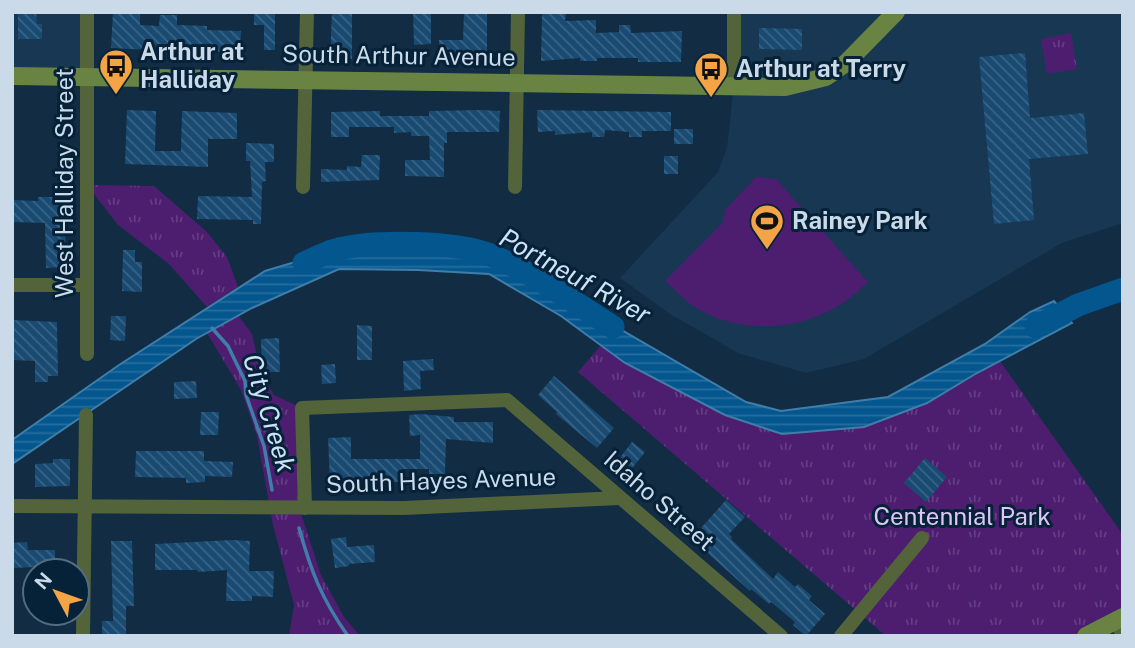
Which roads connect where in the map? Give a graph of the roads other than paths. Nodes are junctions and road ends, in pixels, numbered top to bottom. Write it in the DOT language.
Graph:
graph roads {
  1 [pos="87,12"];
  2 [pos="307,12"];
  3 [pos="518,12"];
  4 [pos="734,12"];
  5 [pos="896,12"];
  6 [pos="12,76"];
  7 [pos="87,76"];
  8 [pos="306,79"];
  9 [pos="517,83"];
  10 [pos="734,85"];
  11 [pos="303,187"];
  12 [pos="515,187"];
  13 [pos="12,285"];
  14 [pos="88,285"];
  15 [pos="88,354"];
  16 [pos="86,415"];
  17 [pos="619,498"];
  18 [pos="12,506"];
  19 [pos="86,507"];
  20 [pos="305,508"];
  21 [pos="922,538"];
  22 [pos="1120,624"];
  23 [pos="83,636"];
  24 [pos="781,636"];
  25 [pos="841,636"];
  26 [pos="1086,636"];
  1 -- 7 [label="street, West Halliday Street"];
  2 -- 8 [label="street"];
  3 -- 9 [label="street"];
  4 -- 10 [label="street"];
  5 -- 10 [label="main road, South Arthur Avenue"];
  6 -- 7 [label="main road, South Arthur Avenue"];
  7 -- 8 [label="main road, South Arthur Avenue"];
  7 -- 14 [label="street, West Halliday Street"];
  8 -- 9 [label="main road, South Arthur Avenue"];
  8 -- 11 [label="street"];
  9 -- 10 [label="main road, South Arthur Avenue"];
  9 -- 12 [label="street"];
  13 -- 14 [label="street"];
  14 -- 15 [label="street, West Halliday Street"];
  16 -- 19 [label="street"];
  17 -- 20 [label="street, South Hayes Avenue"];
  17 -- 20 [label="street, Idaho Street"];
  17 -- 24 [label="street, Idaho Street"];
  18 -- 19 [label="street, South Hayes Avenue"];
  19 -- 20 [label="street, South Hayes Avenue"];
  19 -- 23 [label="street"];
  21 -- 25 [label="street"];
  22 -- 26 [label="main road"];
}
